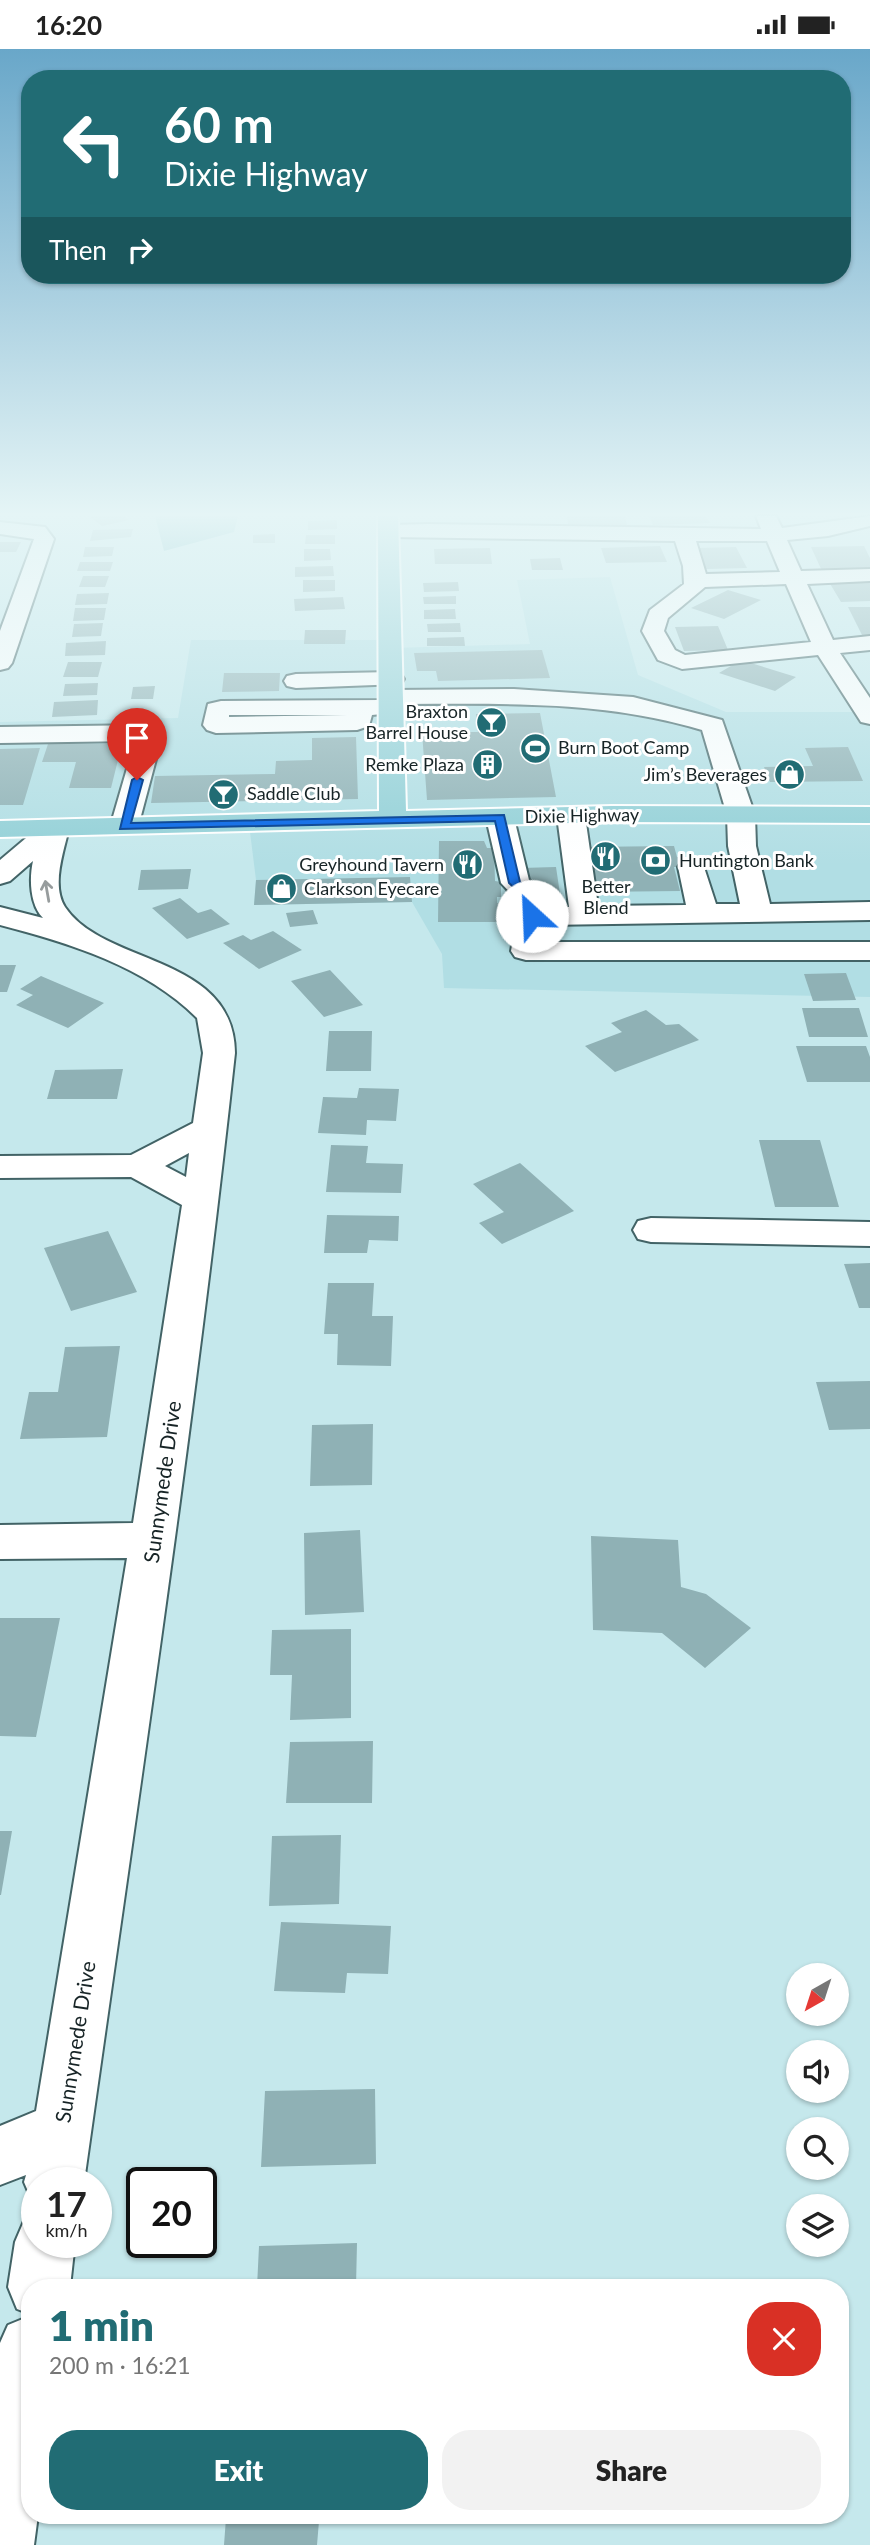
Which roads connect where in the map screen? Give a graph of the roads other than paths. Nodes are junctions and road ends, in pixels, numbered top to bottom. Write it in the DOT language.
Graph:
graph roads {
  1 [pos="11,632"];
  2 [pos="391,632"];
  3 [pos="654,632"];
  4 [pos="818,632"];
  5 [pos="870,643"];
  6 [pos="824,646"];
  7 [pos="0,663"];
  8 [pos="292,681"];
  9 [pos="392,694"];
  10 [pos="217,717"];
  11 [pos="870,717"];
  12 [pos="0,735"];
  13 [pos="741,815"];
  14 [pos="870,815"];
  15 [pos="571,816"];
  16 [pos="500,818"];
  17 [pos="393,821"];
  18 [pos="124,827"];
  19 [pos="55,828"];
  20 [pos="0,829"];
  21 [pos="690,856"];
  22 [pos="0,875"];
  23 [pos="870,911"];
  24 [pos="703,913"];
  25 [pos="757,913"];
  26 [pos="584,915"];
  27 [pos="0,916"];
  28 [pos="532,916"];
  29 [pos="84,940"];
  30 [pos="870,951"];
  31 [pos="209,1129"];
  32 [pos="137,1166"];
  33 [pos="0,1167"];
  34 [pos="200,1199"];
  35 [pos="651,1230"];
  36 [pos="870,1234"];
  37 [pos="154,1540"];
  38 [pos="0,1542"];
  39 [pos="58,2155"];
  40 [pos="0,2156"];
  41 [pos="44,2258"];
  42 [pos="40,2279"];
  43 [pos="21,2406"];
  44 [pos="0,2545"];
  1 -- 7 [label="street"];
  2 -- 9 [label="main road"];
  3 -- 6 [label="street"];
  4 -- 6 [label="street"];
  5 -- 6 [label="street"];
  6 -- 11 [label="street"];
  8 -- 9 [label="street"];
  9 -- 10 [label="street"];
  9 -- 13 [label="street"];
  9 -- 17 [label="main road"];
  12 -- 18 [label="street"];
  13 -- 14 [label="main road, Dixie Highway"];
  13 -- 15 [label="main road, Dixie Highway"];
  13 -- 25 [label="street"];
  15 -- 16 [label="main road, Dixie Highway"];
  15 -- 26 [label="street"];
  16 -- 17 [label="main road, Dixie Highway"];
  16 -- 28 [label="street"];
  17 -- 18 [label="main road, Dixie Highway"];
  18 -- 19 [label="main road, Dixie Highway"];
  19 -- 20 [label="main road, Dixie Highway"];
  19 -- 22 [label="street"];
  29 -- 19 [label="street, one-way"];
  21 -- 24 [label="street"];
  23 -- 25 [label="street"];
  24 -- 25 [label="street"];
  24 -- 26 [label="street"];
  26 -- 28 [label="street"];
  27 -- 29 [label="street, Sunnymede Drive"];
  28 -- 30 [label="street"];
  29 -- 31 [label="street, Sunnymede Drive"];
  31 -- 32 [label="street"];
  31 -- 34 [label="street, Sunnymede Drive"];
  32 -- 33 [label="street"];
  32 -- 34 [label="street"];
  34 -- 37 [label="street, Sunnymede Drive"];
  35 -- 36 [label="street"];
  37 -- 38 [label="street"];
  37 -- 39 [label="street, Sunnymede Drive"];
  39 -- 40 [label="street"];
  41 -- 42 [label="street"];
  43 -- 44 [label="street"];
}
